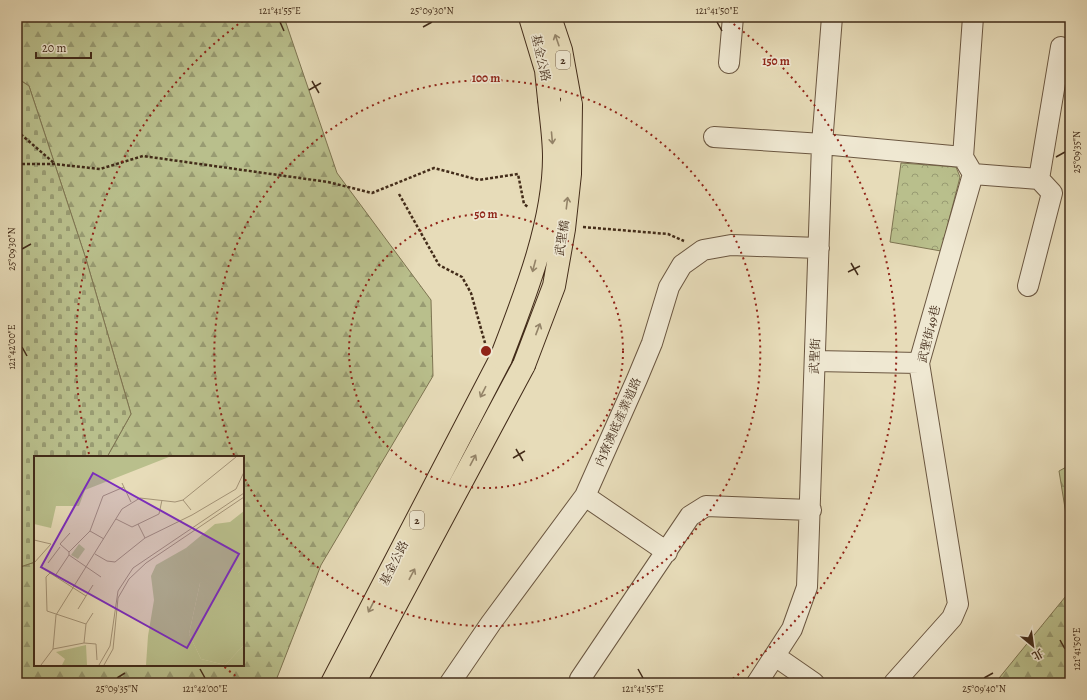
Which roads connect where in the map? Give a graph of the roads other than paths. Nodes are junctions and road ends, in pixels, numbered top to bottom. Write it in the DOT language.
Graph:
graph roads {
  1 [pos="530,17"];
  2 [pos="550,17"];
  3 [pos="733,17"];
  4 [pos="832,17"];
  5 [pos="973,17"];
  6 [pos="1061,47"];
  7 [pos="729,63"];
  8 [pos="549,99"];
  9 [pos="572,105"];
  10 [pos="714,137"];
  11 [pos="822,144"];
  12 [pos="963,157"];
  13 [pos="973,174"];
  14 [pos="1039,179"];
  15 [pos="818,248"];
  16 [pos="1028,286"];
  17 [pos="815,361"];
  18 [pos="919,363"];
  19 [pos="498,364"];
  20 [pos="524,365"];
  21 [pos="585,496"];
  22 [pos="811,510"];
  23 [pos="667,552"];
  24 [pos="775,656"];
  25 [pos="332,683"];
  26 [pos="354,683"];
  27 [pos="450,683"];
  28 [pos="582,683"];
  29 [pos="757,683"];
  30 [pos="814,683"];
  31 [pos="894,683"];
  1 -- 8 [label="main road, 基金公路 / 2"];
  9 -- 2 [label="main road, 基金公路 / 2, one-way"];
  3 -- 7 [label="street"];
  4 -- 11 [label="street, 武聖街"];
  5 -- 12 [label="street"];
  6 -- 14 [label="street"];
  8 -- 19 [label="main road, 武聖橋 / 2, one-way, bridge"];
  20 -- 9 [label="main road, 武聖橋 / 2, one-way, bridge"];
  10 -- 11 [label="street"];
  11 -- 12 [label="street"];
  11 -- 15 [label="street, 武聖街"];
  12 -- 13 [label="street"];
  13 -- 14 [label="street"];
  13 -- 18 [label="street, 武聖街49巷"];
  14 -- 16 [label="street"];
  15 -- 17 [label="street, 武聖街"];
  15 -- 21 [label="street, 內寮澳底產業道路"];
  17 -- 18 [label="street"];
  17 -- 22 [label="street, 武聖街"];
  18 -- 31 [label="street, 武聖街49巷"];
  19 -- 25 [label="main road, 基金公路 / 2, one-way"];
  26 -- 20 [label="main road, 基金公路 / 2, one-way"];
  21 -- 23 [label="street"];
  21 -- 27 [label="street, 內寮澳底產業道路"];
  22 -- 23 [label="street"];
  22 -- 24 [label="street, 武聖街"];
  23 -- 28 [label="street"];
  24 -- 29 [label="street, 武聖街"];
  24 -- 30 [label="street"];
}
